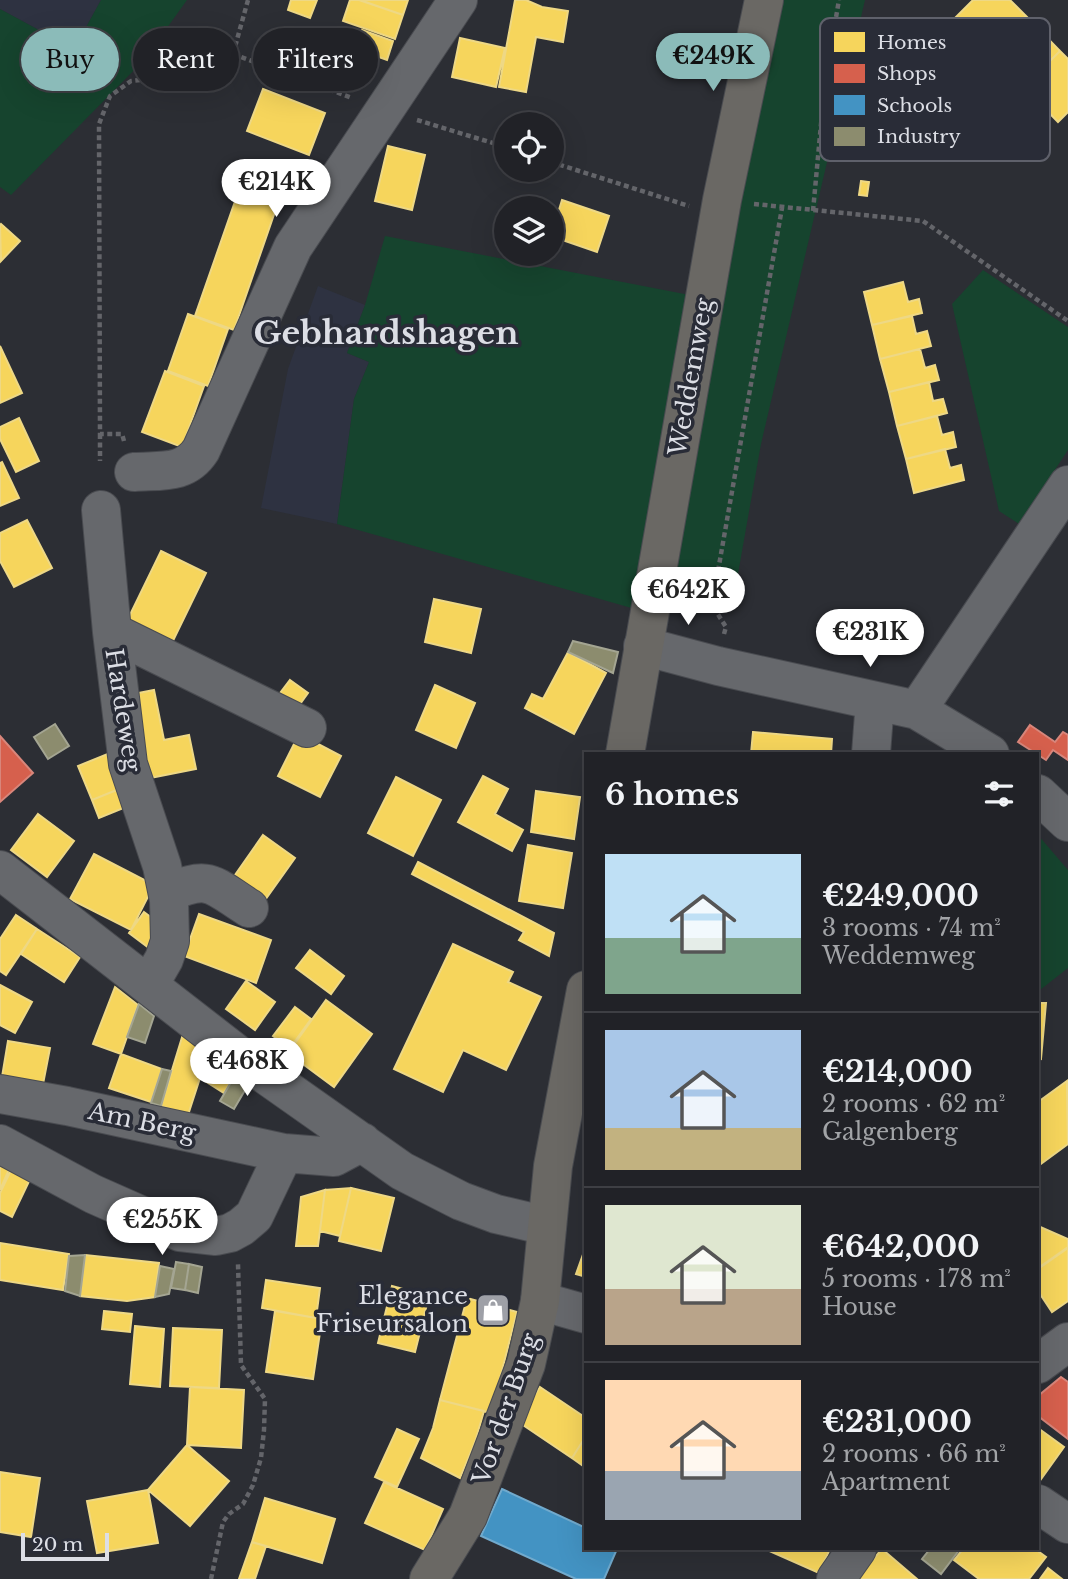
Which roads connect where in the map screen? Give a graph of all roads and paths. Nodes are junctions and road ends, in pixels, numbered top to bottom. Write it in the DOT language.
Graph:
graph roads {
  1 [pos="248,0"];
  2 [pos="458,0"];
  3 [pos="764,0"];
  4 [pos="839,0"];
  5 [pos="836,18"];
  6 [pos="820,135"];
  7 [pos="564,165"];
  8 [pos="705,203"];
  9 [pos="782,208"];
  10 [pos="813,211"];
  11 [pos="1068,321"];
  12 [pos="134,472"];
  13 [pos="1068,485"];
  14 [pos="102,510"];
  15 [pos="112,632"];
  16 [pos="643,646"];
  17 [pos="718,666"];
  18 [pos="875,701"];
  19 [pos="916,709"];
  20 [pos="307,728"];
  21 [pos="625,752"];
  22 [pos="871,752"];
  23 [pos="987,752"];
  24 [pos="1039,795"];
  25 [pos="1068,822"];
  26 [pos="0,870"];
  27 [pos="168,893"];
  28 [pos="249,908"];
  29 [pos="149,985"];
  30 [pos="584,1007"];
  31 [pos="0,1094"];
  32 [pos="362,1142"];
  33 [pos="0,1144"];
  34 [pos="284,1153"];
  35 [pos="547,1226"];
  36 [pos="230,1233"];
  37 [pos="540,1301"];
  38 [pos="584,1313"];
  39 [pos="1068,1342"];
  40 [pos="1039,1363"];
  41 [pos="1039,1505"];
  42 [pos="1068,1524"];
  43 [pos="856,1550"];
  44 [pos="211,1579"];
  45 [pos="429,1579"];
  46 [pos="836,1579"];
  1 -- 12 [label="path"];
  2 -- 12 [label="street"];
  3 -- 8 [label="main road, Weddemweg"];
  4 -- 5 [label="path"];
  6 -- 10 [label="path"];
  7 -- 8 [label="path"];
  8 -- 9 [label="path"];
  8 -- 16 [label="main road, Weddemweg"];
  9 -- 10 [label="path"];
  9 -- 17 [label="path"];
  10 -- 11 [label="path"];
  13 -- 19 [label="street"];
  14 -- 15 [label="street, Hardeweg"];
  15 -- 20 [label="street"];
  15 -- 27 [label="street, Hardeweg"];
  16 -- 17 [label="street"];
  16 -- 21 [label="main road, Weddemweg"];
  17 -- 18 [label="street"];
  18 -- 19 [label="street"];
  18 -- 22 [label="street"];
  19 -- 23 [label="street"];
  24 -- 25 [label="street"];
  26 -- 29 [label="street"];
  27 -- 28 [label="street"];
  27 -- 29 [label="street, Hardeweg"];
  29 -- 32 [label="street"];
  30 -- 35 [label="main road"];
  31 -- 34 [label="street, Am Berg"];
  32 -- 34 [label="street, Am Berg"];
  32 -- 35 [label="street"];
  33 -- 36 [label="street"];
  34 -- 36 [label="street"];
  35 -- 37 [label="main road, Vor der Burg"];
  36 -- 44 [label="path"];
  37 -- 38 [label="street"];
  37 -- 45 [label="main road, Vor der Burg"];
  39 -- 40 [label="street"];
  41 -- 42 [label="street"];
  43 -- 46 [label="street"];
}
